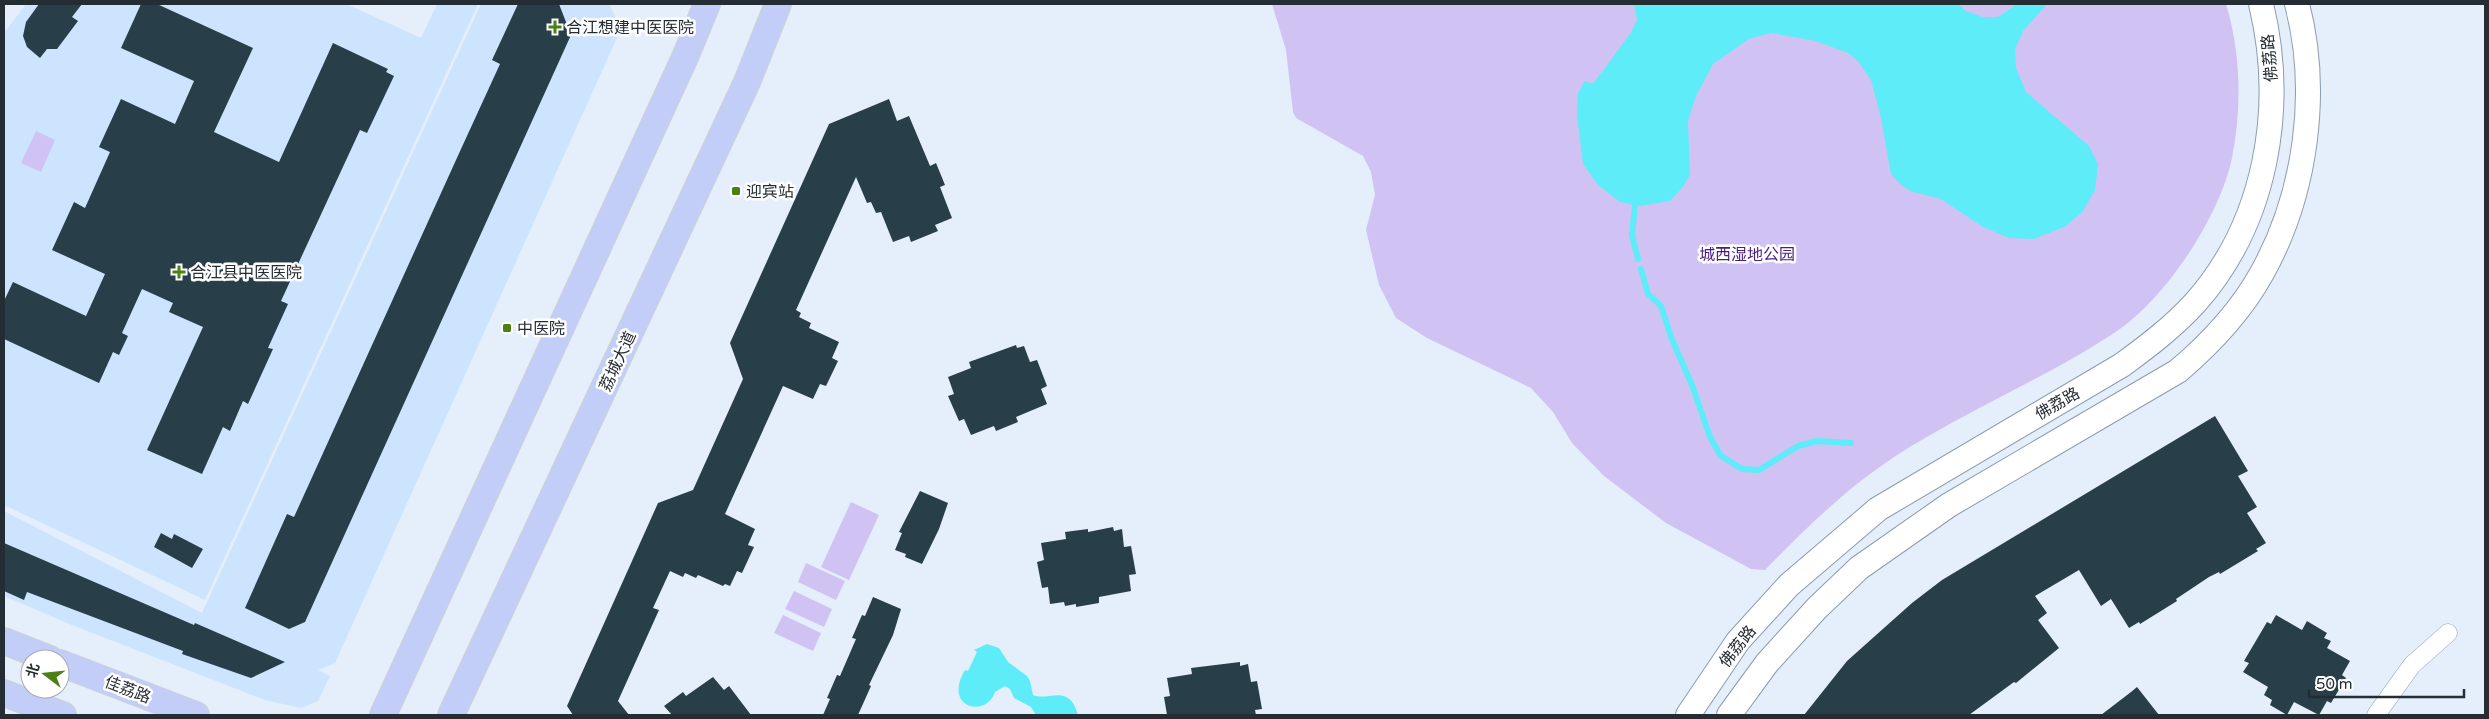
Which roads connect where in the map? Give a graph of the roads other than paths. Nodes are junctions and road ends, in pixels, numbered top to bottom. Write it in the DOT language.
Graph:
graph roads {
  1 [pos="707,4"];
  2 [pos="778,4"];
  3 [pos="2261,4"];
  4 [pos="2298,4"];
  5 [pos="2448,633"];
  6 [pos="4,641"];
  7 [pos="24,649"];
  8 [pos="70,667"];
  9 [pos="4,693"];
  10 [pos="457,708"];
  11 [pos="383,714"];
  12 [pos="63,715"];
  13 [pos="196,715"];
  14 [pos="1688,715"];
  15 [pos="1729,715"];
  16 [pos="2376,715"];
  1 -- 11 [label="main road"];
  2 -- 10 [label="main road, 荔城大道"];
  3 -- 14 [label="main road, 佛荔路"];
  4 -- 15 [label="main road"];
  5 -- 16 [label="street"];
  6 -- 7 [label="main road"];
  8 -- 13 [label="main road, 佳荔路"];
  9 -- 12 [label="main road"];
}
